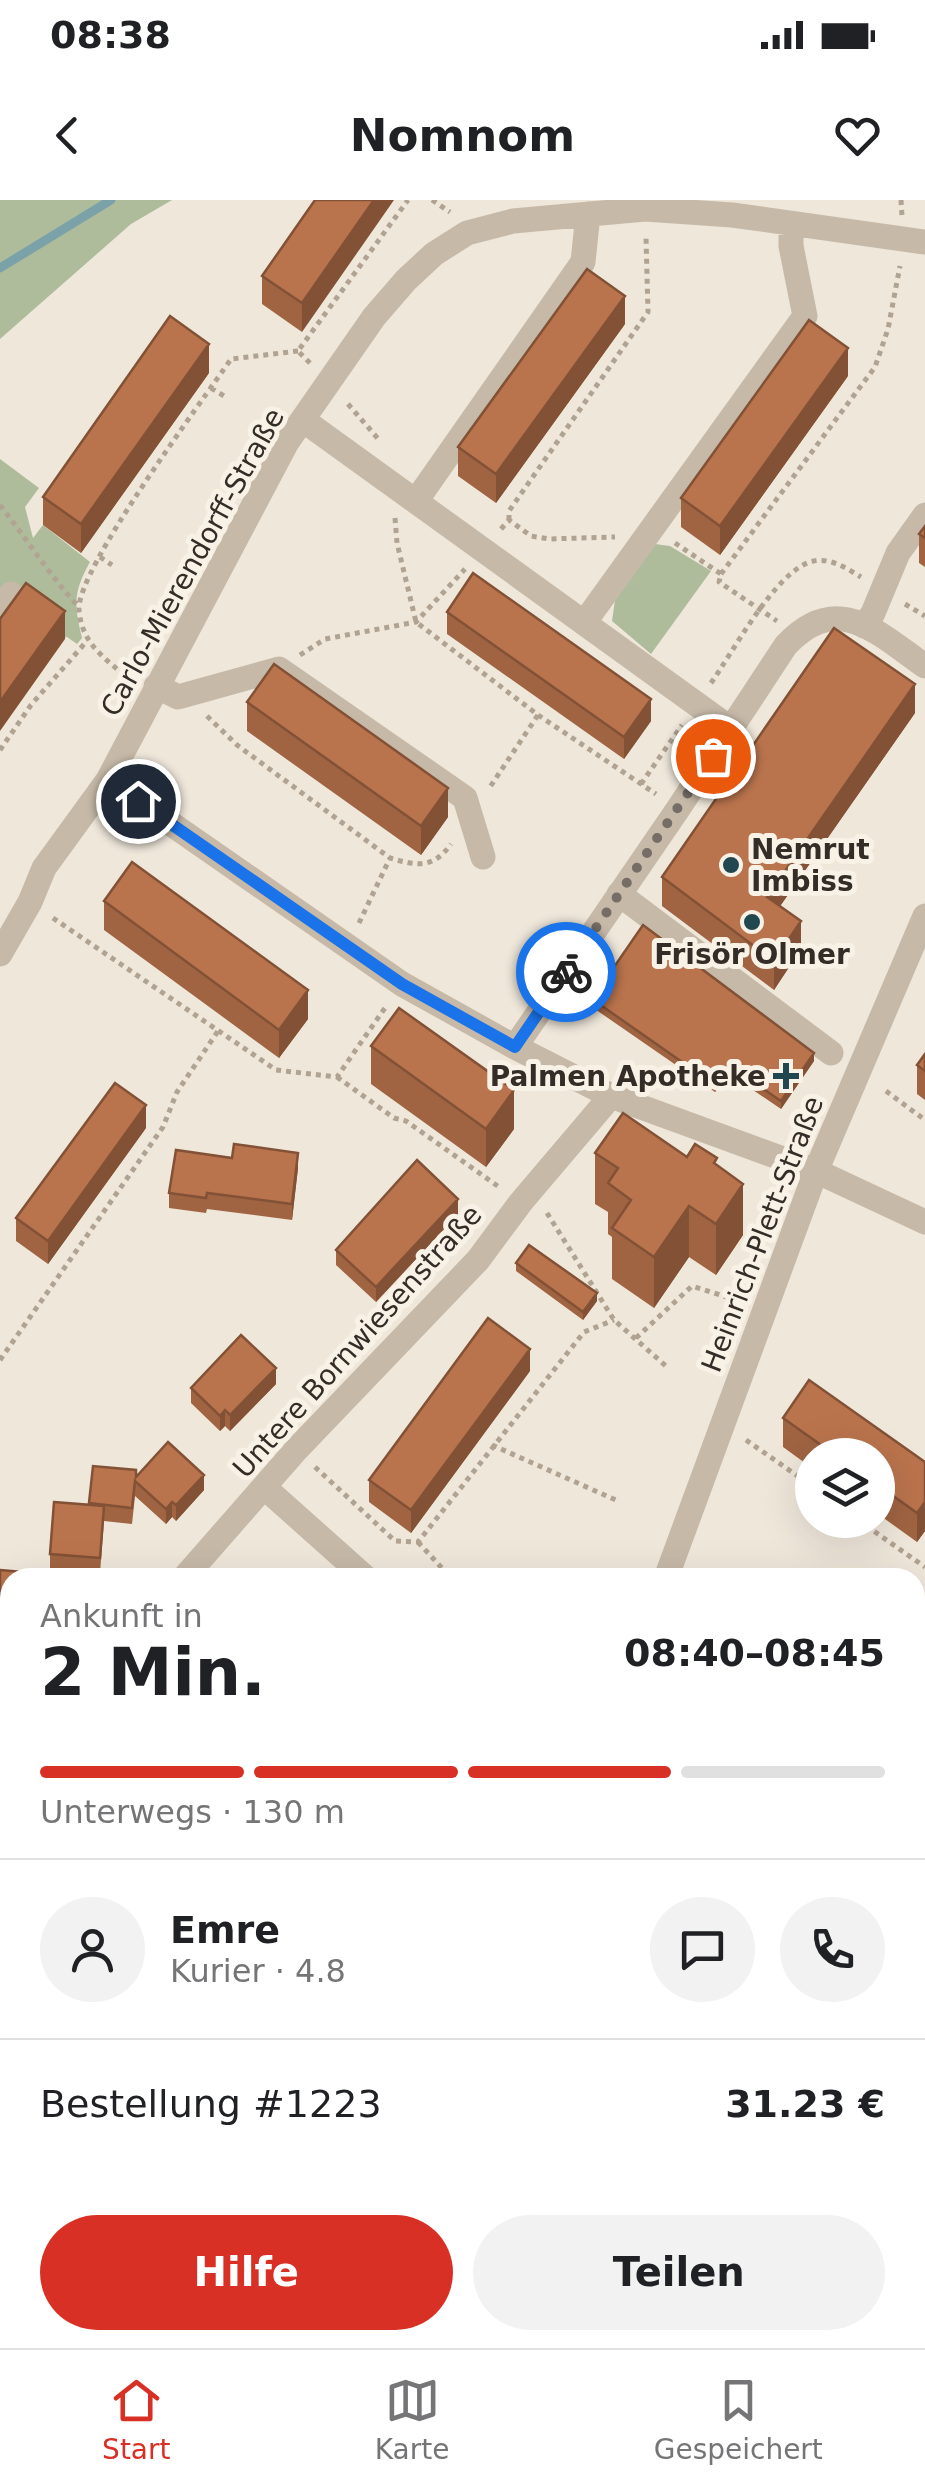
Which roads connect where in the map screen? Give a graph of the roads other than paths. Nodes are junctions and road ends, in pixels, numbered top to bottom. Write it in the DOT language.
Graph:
graph roads {
  1 [pos="582,210"];
  2 [pos="791,224"];
  3 [pos="915,241"];
  4 [pos="303,420"];
  5 [pos="416,501"];
  6 [pos="925,515"];
  7 [pos="584,623"];
  8 [pos="864,626"];
  9 [pos="925,666"];
  10 [pos="153,692"];
  11 [pos="731,729"];
  12 [pos="108,780"];
  13 [pos="483,856"];
  14 [pos="619,894"];
  15 [pos="925,916"];
  16 [pos="3,943"];
  17 [pos="515,1047"];
  18 [pos="831,1052"];
  19 [pos="611,1096"];
  20 [pos="816,1171"];
  21 [pos="925,1222"];
  22 [pos="264,1487"];
  23 [pos="193,1568"];
  24 [pos="355,1568"];
  25 [pos="670,1568"];
  1 -- 2 [label="street, Carlo-Mierendorff-Straße"];
  1 -- 4 [label="street, Carlo-Mierendorff-Straße"];
  1 -- 5 [label="street"];
  2 -- 3 [label="street, Carlo-Mierendorff-Straße"];
  2 -- 7 [label="street"];
  4 -- 5 [label="street"];
  4 -- 10 [label="street, Carlo-Mierendorff-Straße"];
  5 -- 7 [label="street"];
  6 -- 8 [label="street"];
  7 -- 11 [label="street"];
  8 -- 9 [label="street"];
  8 -- 11 [label="street"];
  10 -- 12 [label="street, Carlo-Mierendorff-Straße"];
  10 -- 13 [label="street"];
  11 -- 14 [label="street"];
  12 -- 16 [label="street, Carlo-Mierendorff-Straße"];
  12 -- 17 [label="street"];
  14 -- 17 [label="street"];
  14 -- 18 [label="street"];
  15 -- 20 [label="street, Heinrich-Plett-Straße"];
  17 -- 19 [label="street"];
  19 -- 20 [label="street"];
  19 -- 22 [label="street, Untere Bornwiesenstraße"];
  20 -- 21 [label="street"];
  20 -- 25 [label="street, Heinrich-Plett-Straße"];
  22 -- 23 [label="street, Untere Bornwiesenstraße"];
  22 -- 24 [label="street"];
}
